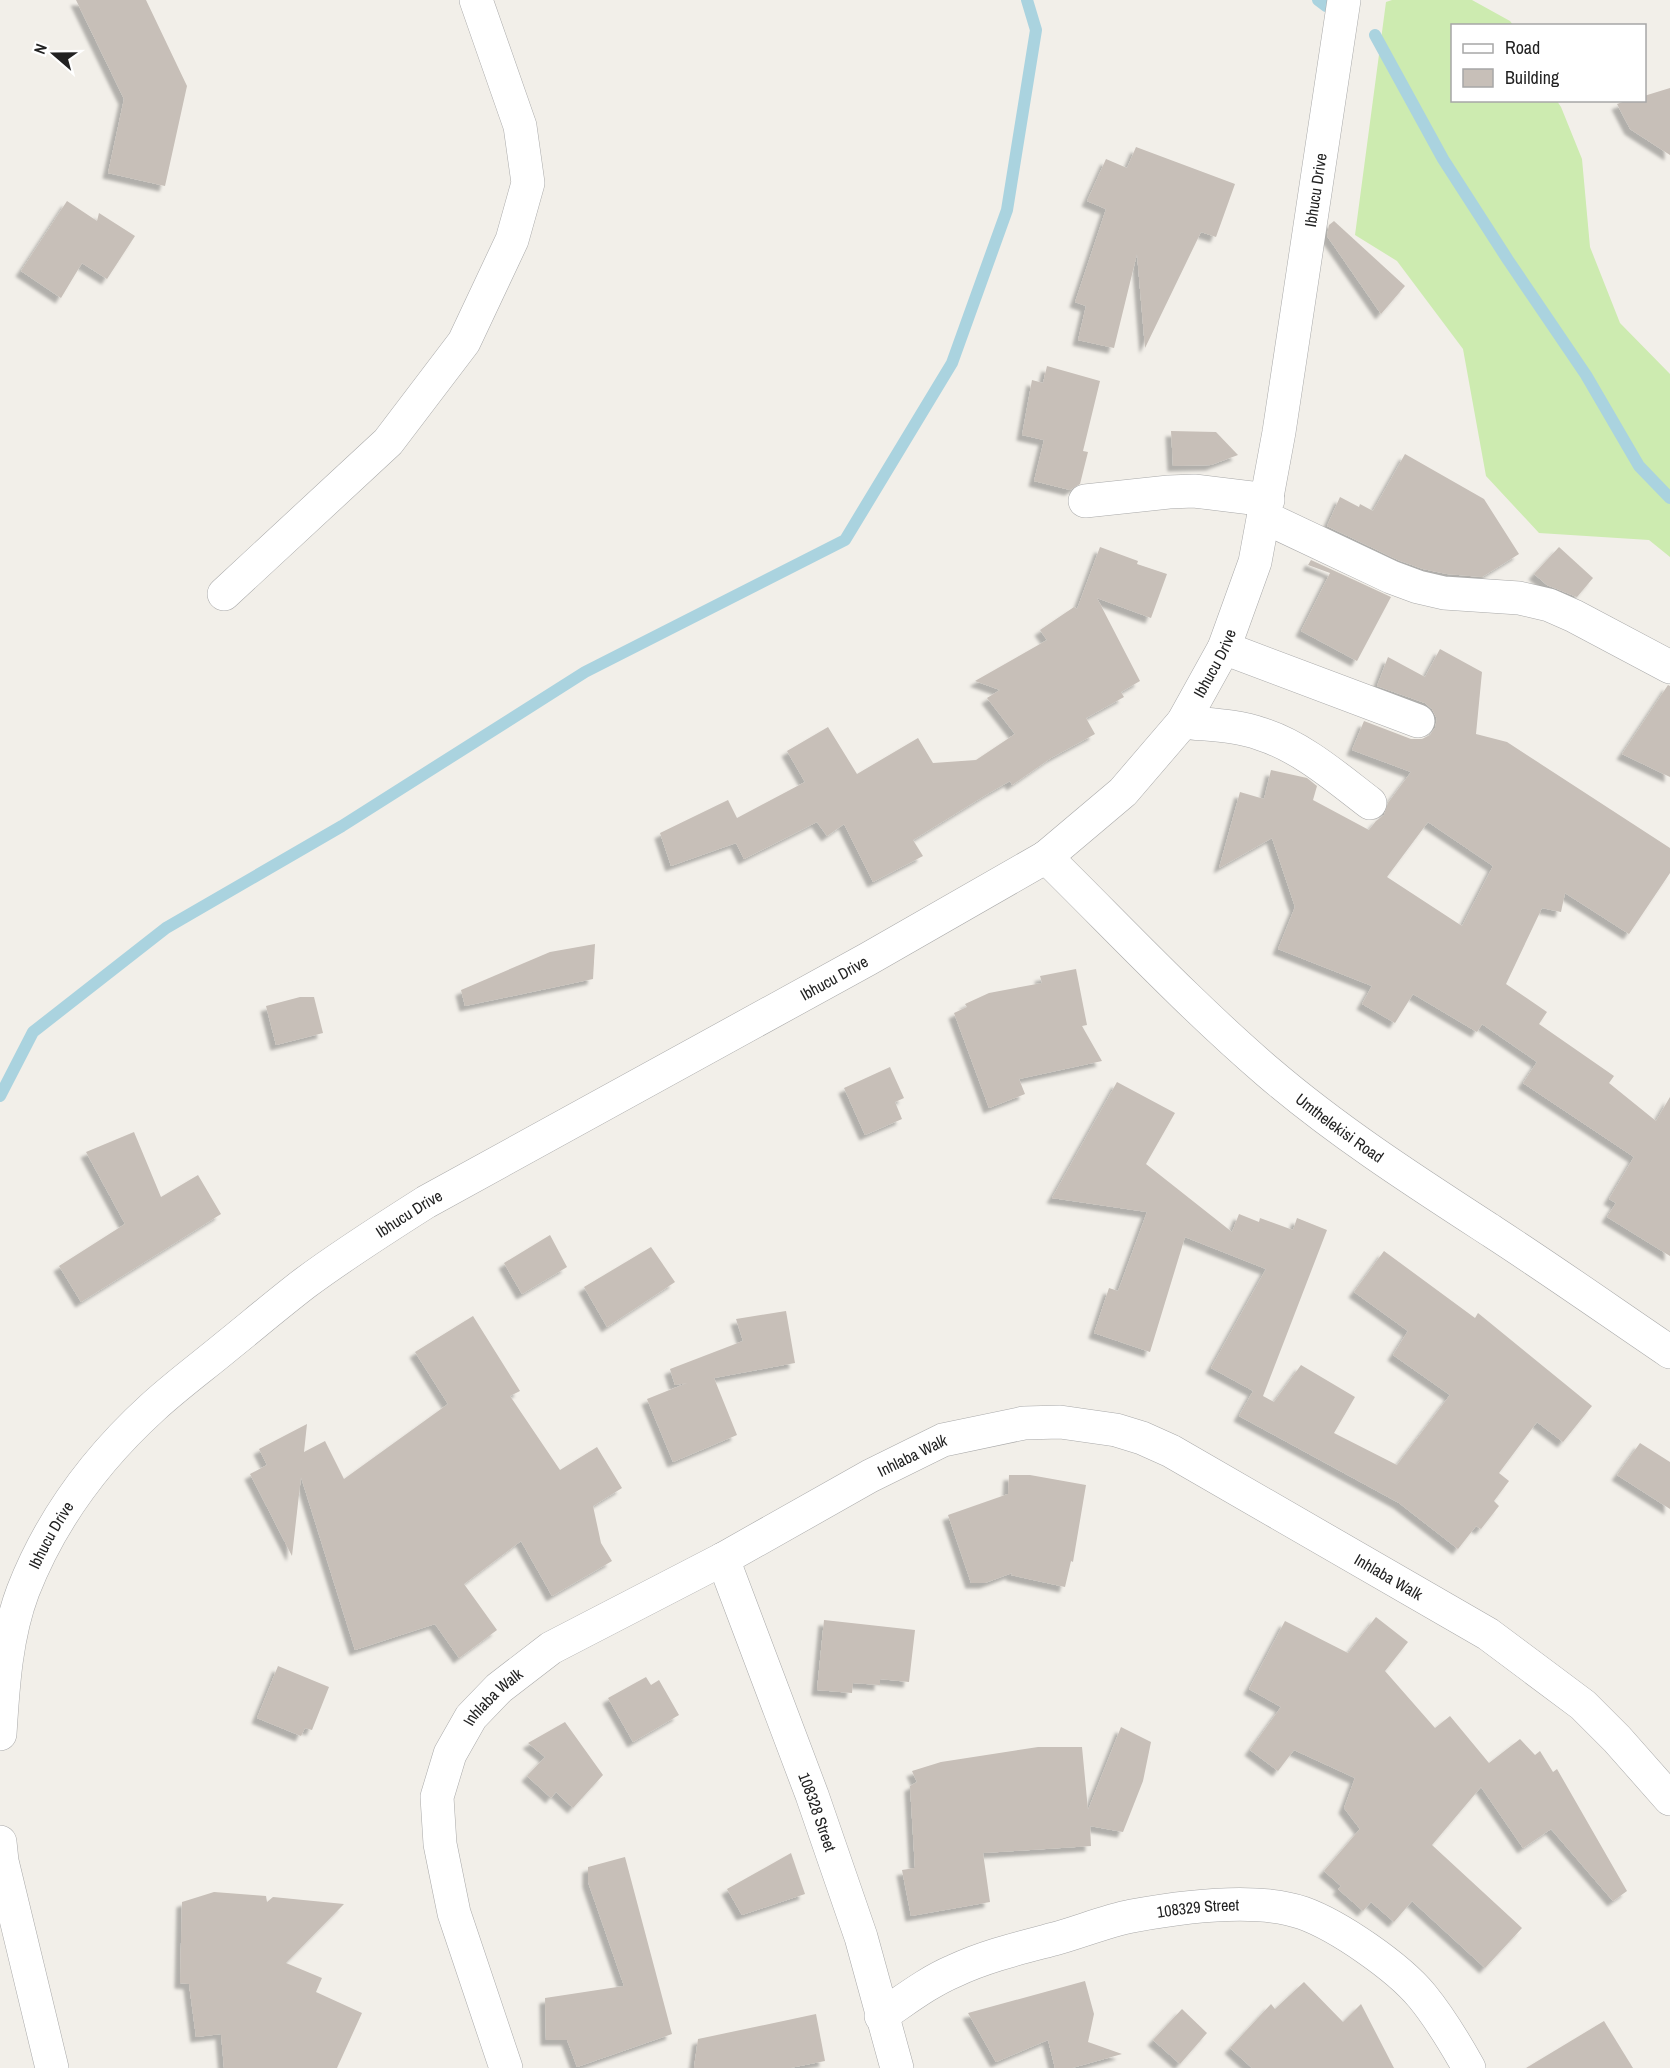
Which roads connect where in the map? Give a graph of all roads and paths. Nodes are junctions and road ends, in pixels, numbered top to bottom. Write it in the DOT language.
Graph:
graph roads {
  1 [pos="476,0"];
  2 [pos="1344,0"];
  3 [pos="1085,501"];
  4 [pos="1266,508"];
  5 [pos="224,594"];
  6 [pos="1224,648"];
  7 [pos="1670,667"];
  8 [pos="1418,721"];
  9 [pos="1183,722"];
  10 [pos="1370,803"];
  11 [pos="1046,857"];
  12 [pos="1670,1352"];
  13 [pos="723,1559"];
  14 [pos="0,1734"];
  15 [pos="1670,1799"];
  16 [pos="0,1842"];
  17 [pos="881,2016"];
  18 [pos="52,2068"];
  19 [pos="506,2068"];
  20 [pos="897,2068"];
  21 [pos="1469,2068"];
  1 -- 5 [label="street"];
  2 -- 4 [label="street, Ibhucu Drive"];
  3 -- 4 [label="street"];
  4 -- 6 [label="street, Ibhucu Drive"];
  4 -- 7 [label="street"];
  6 -- 8 [label="street"];
  6 -- 9 [label="street, Ibhucu Drive"];
  9 -- 10 [label="street"];
  9 -- 11 [label="street, Ibhucu Drive"];
  11 -- 12 [label="street, Umthelekisi Road"];
  11 -- 14 [label="street, Ibhucu Drive"];
  13 -- 15 [label="street, Inhlaba Walk"];
  13 -- 17 [label="street, 108328 Street"];
  13 -- 19 [label="street, Inhlaba Walk"];
  16 -- 18 [label="street"];
  17 -- 20 [label="street, 108328 Street"];
  17 -- 21 [label="street, 108329 Street"];
}
